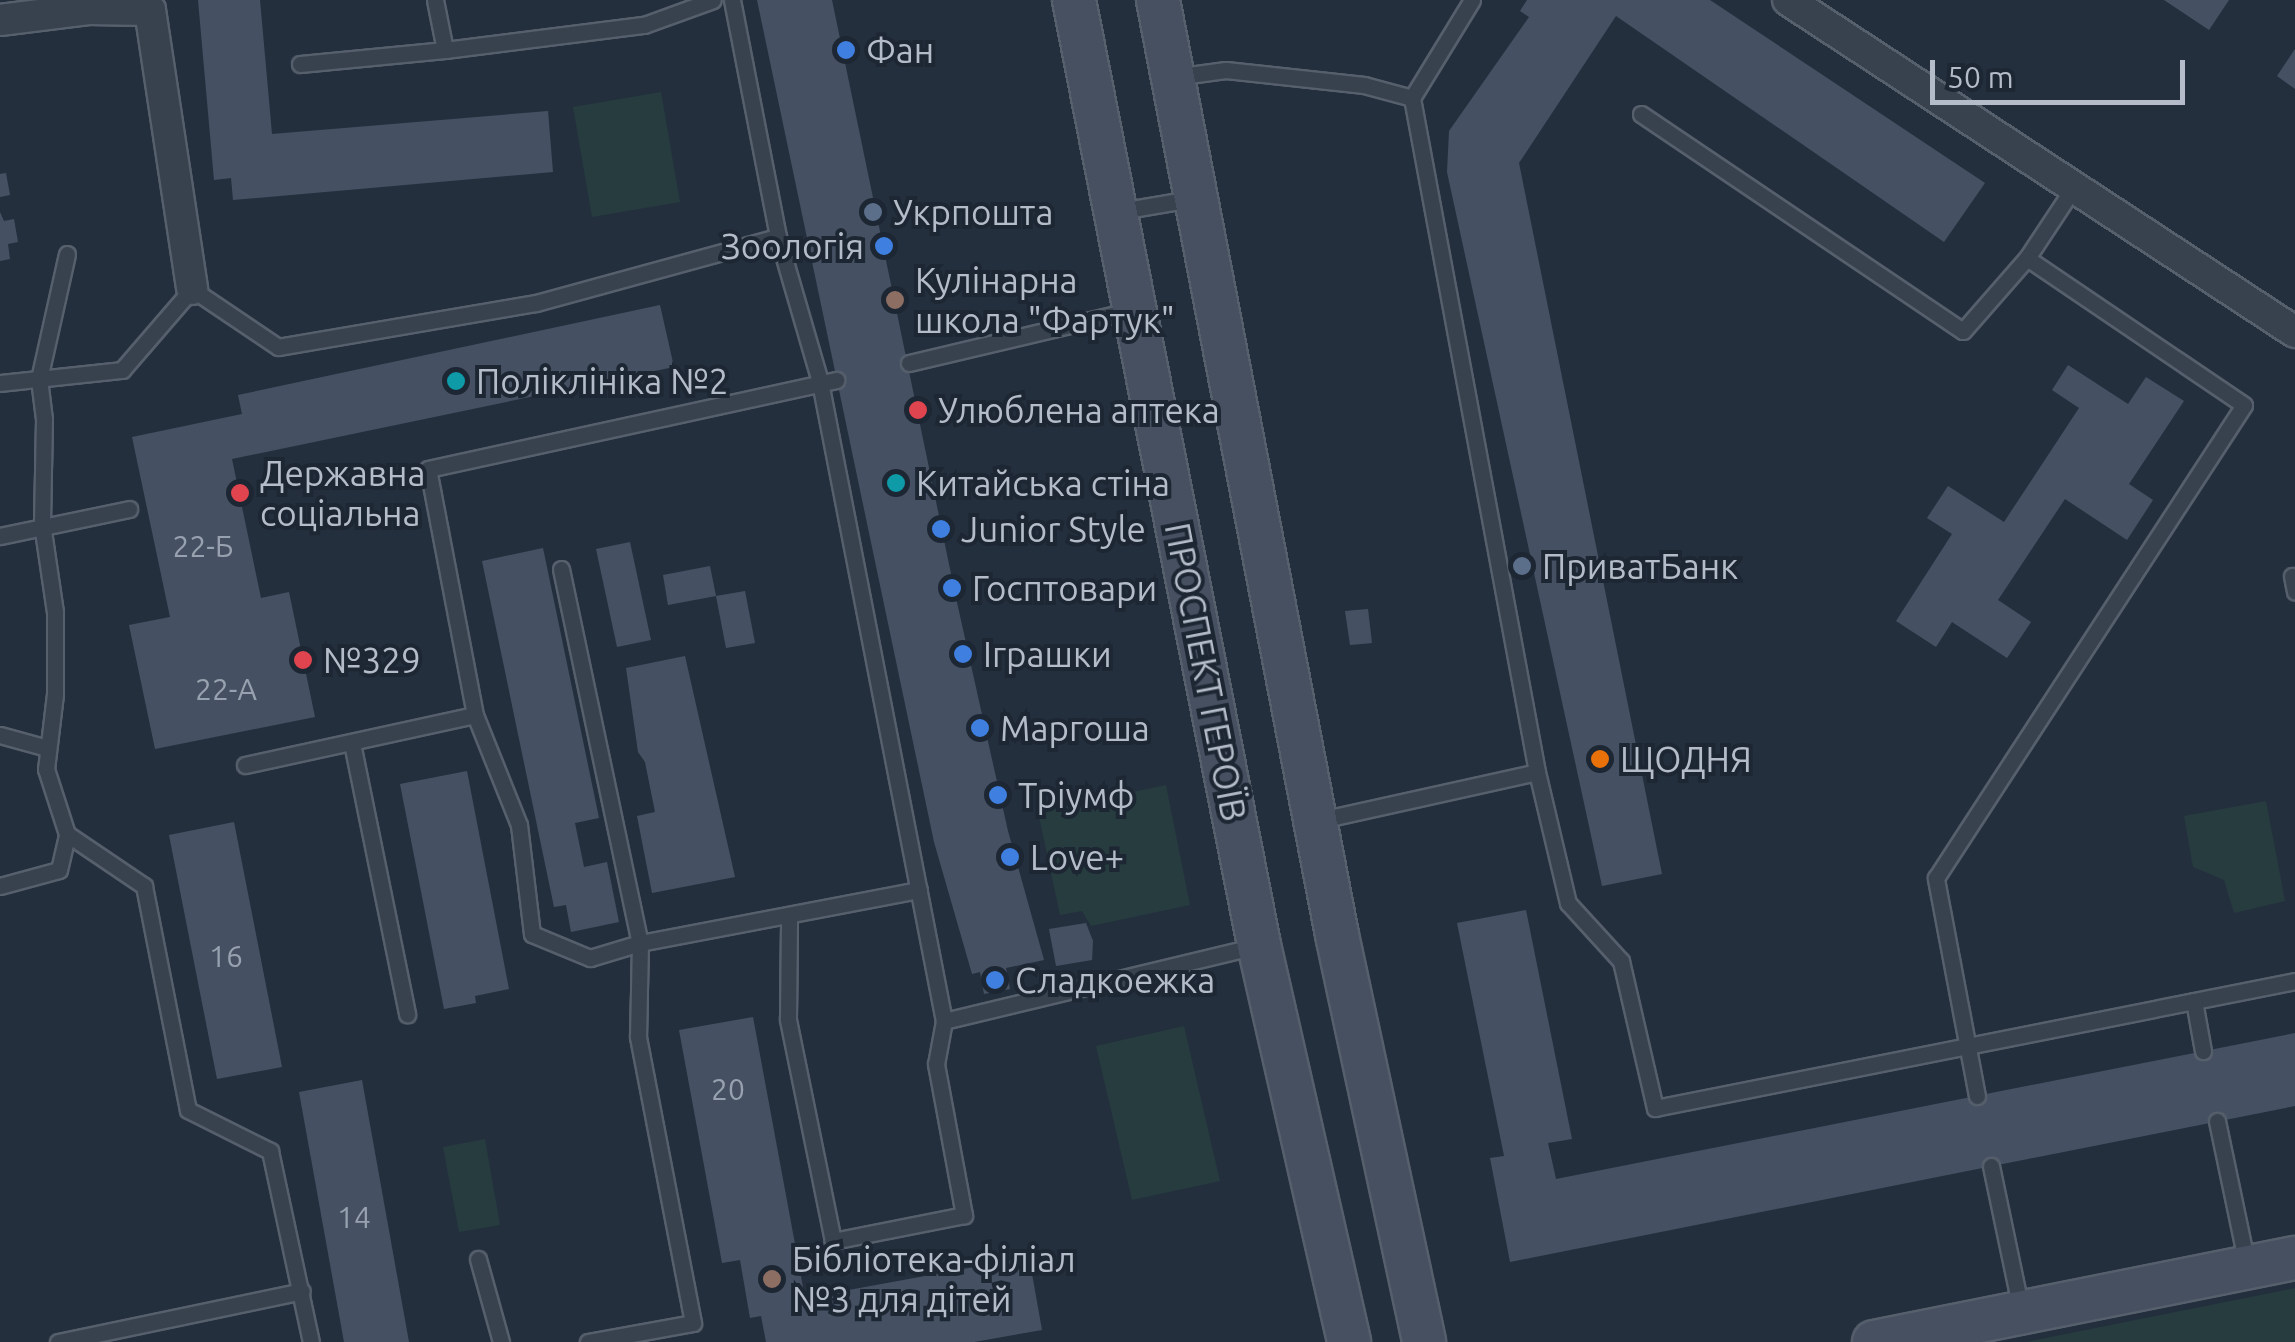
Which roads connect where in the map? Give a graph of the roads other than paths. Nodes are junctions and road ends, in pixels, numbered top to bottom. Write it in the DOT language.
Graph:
graph roads {
  1 [pos="435,0"];
  2 [pos="713,0"];
  3 [pos="732,0"];
  4 [pos="1074,0"];
  5 [pos="1158,0"];
  6 [pos="1472,0"];
  7 [pos="1788,0"];
  8 [pos="88,5"];
  9 [pos="0,20"];
  10 [pos="445,50"];
  11 [pos="300,64"];
  12 [pos="1174,78"];
  13 [pos="1412,98"];
  14 [pos="1641,114"];
  15 [pos="2074,187"];
  16 [pos="1195,198"];
  17 [pos="1116,212"];
  18 [pos="778,237"];
  19 [pos="68,254"];
  20 [pos="2026,258"];
  21 [pos="192,290"];
  22 [pos="1135,310"];
  23 [pos="2295,332"];
  24 [pos="909,363"];
  25 [pos="39,379"];
  26 [pos="828,381"];
  27 [pos="0,383"];
  28 [pos="129,510"];
  29 [pos="42,524"];
  30 [pos="0,536"];
  31 [pos="561,569"];
  32 [pos="476,714"];
  33 [pos="0,735"];
  34 [pos="352,743"];
  35 [pos="47,748"];
  36 [pos="244,765"];
  37 [pos="1537,772"];
  38 [pos="1315,821"];
  39 [pos="67,834"];
  40 [pos="0,886"];
  41 [pos="919,890"];
  42 [pos="790,915"];
  43 [pos="640,943"];
  44 [pos="1259,945"];
  45 [pos="2295,981"];
  46 [pos="2194,1001"];
  47 [pos="407,1014"];
  48 [pos="944,1022"];
  49 [pos="1964,1047"];
  50 [pos="2203,1051"];
  51 [pos="1977,1096"];
  52 [pos="2217,1122"];
  53 [pos="1991,1166"];
  54 [pos="2295,1258"];
  55 [pos="478,1259"];
  56 [pos="2248,1268"];
  57 [pos="302,1291"];
  58 [pos="2022,1313"];
  59 [pos="58,1342"];
  60 [pos="312,1342"];
  61 [pos="501,1342"];
  62 [pos="588,1342"];
  63 [pos="1349,1342"];
  64 [pos="1424,1342"];
  65 [pos="1874,1342"];
  1 -- 10 [label="lane"];
  2 -- 10 [label="lane"];
  3 -- 18 [label="lane"];
  4 -- 17 [label="main road, ПРОСПЕКТ ГЕРОЇВ"];
  5 -- 12 [label="main road"];
  6 -- 13 [label="lane"];
  7 -- 15 [label="street"];
  8 -- 9 [label="street"];
  8 -- 21 [label="street"];
  10 -- 11 [label="lane"];
  12 -- 13 [label="lane"];
  12 -- 16 [label="main road"];
  13 -- 37 [label="lane"];
  14 -- 20 [label="lane"];
  15 -- 20 [label="lane"];
  15 -- 23 [label="street"];
  16 -- 17 [label="lane"];
  16 -- 38 [label="main road"];
  17 -- 22 [label="main road, ПРОСПЕКТ ГЕРОЇВ"];
  18 -- 21 [label="lane"];
  18 -- 26 [label="lane"];
  19 -- 25 [label="lane"];
  20 -- 49 [label="lane"];
  21 -- 25 [label="lane"];
  22 -- 24 [label="lane"];
  22 -- 44 [label="main road, ПРОСПЕКТ ГЕРОЇВ"];
  25 -- 27 [label="lane"];
  25 -- 29 [label="lane"];
  26 -- 32 [label="lane"];
  26 -- 41 [label="lane"];
  28 -- 29 [label="lane"];
  29 -- 30 [label="lane"];
  29 -- 35 [label="lane"];
  31 -- 43 [label="lane"];
  32 -- 34 [label="lane"];
  32 -- 43 [label="lane"];
  33 -- 35 [label="lane"];
  34 -- 36 [label="lane"];
  34 -- 47 [label="lane"];
  35 -- 39 [label="lane"];
  37 -- 38 [label="lane"];
  37 -- 49 [label="lane"];
  38 -- 64 [label="main road"];
  39 -- 40 [label="lane"];
  39 -- 57 [label="lane"];
  41 -- 42 [label="lane"];
  41 -- 48 [label="lane"];
  42 -- 43 [label="lane"];
  42 -- 48 [label="lane"];
  43 -- 62 [label="lane"];
  44 -- 48 [label="lane"];
  44 -- 63 [label="main road, ПРОСПЕКТ ГЕРОЇВ"];
  45 -- 46 [label="lane"];
  46 -- 49 [label="lane"];
  46 -- 50 [label="lane"];
  49 -- 51 [label="lane"];
  52 -- 56 [label="lane"];
  53 -- 58 [label="lane"];
  54 -- 56 [label="main road"];
  55 -- 61 [label="lane"];
  56 -- 58 [label="main road"];
  57 -- 59 [label="lane"];
  57 -- 60 [label="lane"];
  58 -- 65 [label="main road"];
}
